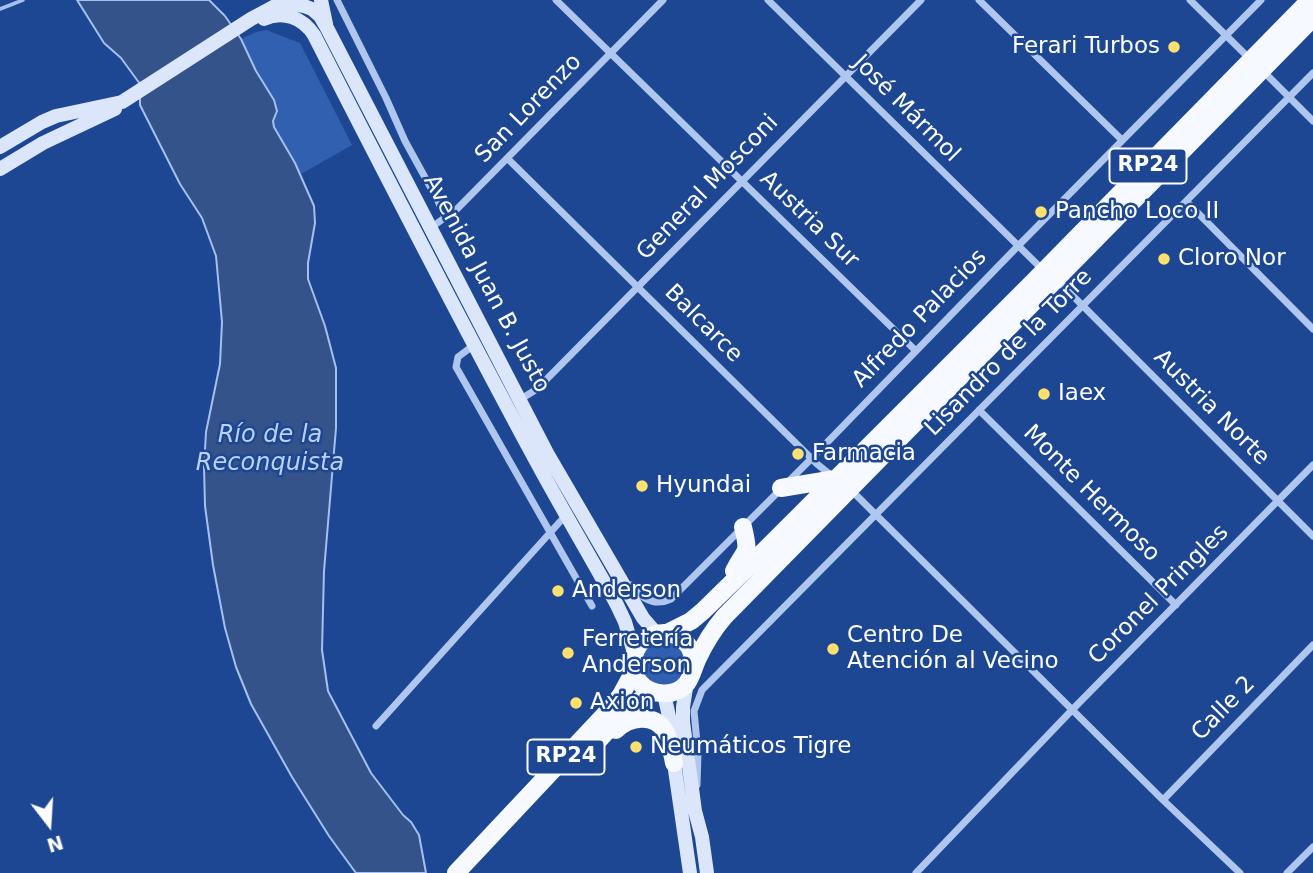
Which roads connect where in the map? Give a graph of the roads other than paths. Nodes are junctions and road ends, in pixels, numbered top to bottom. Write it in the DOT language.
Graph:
graph roads {
  1 [pos="273,0"];
  2 [pos="321,0"];
  3 [pos="337,0"];
  4 [pos="556,0"];
  5 [pos="663,0"];
  6 [pos="768,0"];
  7 [pos="921,0"];
  8 [pos="979,0"];
  9 [pos="1190,0"];
  10 [pos="1261,0"];
  11 [pos="1310,0"];
  12 [pos="1313,18"];
  13 [pos="254,19"];
  14 [pos="327,28"];
  15 [pos="1226,36"];
  16 [pos="611,53"];
  17 [pos="1257,65"];
  18 [pos="1313,73"];
  19 [pos="846,76"];
  20 [pos="1289,98"];
  21 [pos="123,104"];
  22 [pos="1313,121"];
  23 [pos="1122,140"];
  24 [pos="0,147"];
  25 [pos="508,159"];
  26 [pos="0,169"];
  27 [pos="742,181"];
  28 [pos="1186,202"];
  29 [pos="444,218"];
  30 [pos="431,228"];
  31 [pos="417,237"];
  32 [pos="1018,246"];
  33 [pos="1050,275"];
  34 [pos="638,287"];
  35 [pos="1083,306"];
  36 [pos="1313,329"];
  37 [pos="474,345"];
  38 [pos="916,351"];
  39 [pos="521,399"];
  40 [pos="979,410"];
  41 [pos="812,458"];
  42 [pos="1313,465"];
  43 [pos="835,479"];
  44 [pos="781,488"];
  45 [pos="851,490"];
  46 [pos="1278,501"];
  47 [pos="566,515"];
  48 [pos="877,515"];
  49 [pos="743,527"];
  50 [pos="550,532"];
  51 [pos="1313,536"];
  52 [pos="603,550"];
  53 [pos="733,582"];
  54 [pos="1176,605"];
  55 [pos="592,606"];
  56 [pos="662,633"];
  57 [pos="1313,645"];
  58 [pos="634,653"];
  59 [pos="634,671"];
  60 [pos="694,680"];
  61 [pos="659,693"];
  62 [pos="1072,710"];
  63 [pos="376,726"];
  64 [pos="596,743"];
  65 [pos="674,763"];
  66 [pos="1163,800"];
  67 [pos="494,840"];
  68 [pos="1313,847"];
  69 [pos="456,873"];
  70 [pos="471,873"];
  71 [pos="690,873"];
  72 [pos="706,873"];
  73 [pos="916,873"];
  74 [pos="1240,873"];
  75 [pos="1287,873"];
  1 -- 13 [label="main road"];
  2 -- 14 [label="main road"];
  3 -- 29 [label="street"];
  4 -- 16 [label="street, Austria Sur"];
  5 -- 16 [label="street, San Lorenzo"];
  6 -- 19 [label="street, José Mármol"];
  7 -- 19 [label="street, General Mosconi"];
  8 -- 23 [label="street"];
  9 -- 15 [label="street"];
  10 -- 15 [label="street, Alfredo Palacios"];
  11 -- 17 [label="main road, RP24"];
  12 -- 17 [label="main road, RP24"];
  13 -- 14 [label="main road, Avenida Juan B. Justo"];
  13 -- 21 [label="main road"];
  13 -- 31 [label="main road"];
  14 -- 30 [label="main road, Avenida Juan B. Justo"];
  15 -- 17 [label="street"];
  15 -- 23 [label="street, Alfredo Palacios"];
  16 -- 25 [label="street, San Lorenzo"];
  16 -- 27 [label="street, Austria Sur"];
  17 -- 20 [label="street"];
  17 -- 33 [label="main road, RP24"];
  18 -- 20 [label="street, Lisandro de la Torre"];
  19 -- 27 [label="street, General Mosconi"];
  19 -- 32 [label="street, José Mármol"];
  20 -- 22 [label="street"];
  20 -- 28 [label="street, Lisandro de la Torre"];
  21 -- 24 [label="main road"];
  21 -- 26 [label="main road"];
  23 -- 32 [label="street, Alfredo Palacios"];
  25 -- 29 [label="street, San Lorenzo"];
  25 -- 34 [label="street, Balcarce"];
  27 -- 34 [label="street, General Mosconi"];
  27 -- 38 [label="street, Austria Sur"];
  28 -- 35 [label="street, Lisandro de la Torre"];
  28 -- 36 [label="street"];
  29 -- 30 [label="street, San Lorenzo"];
  30 -- 31 [label="street, San Lorenzo"];
  30 -- 39 [label="main road, Avenida Juan B. Justo"];
  31 -- 37 [label="main road"];
  32 -- 33 [label="street, José Mármol"];
  32 -- 38 [label="street, Alfredo Palacios"];
  33 -- 35 [label="street, Austria Norte"];
  33 -- 43 [label="main road, RP24"];
  33 -- 45 [label="main road, RP24"];
  34 -- 39 [label="street, General Mosconi"];
  34 -- 41 [label="street, Balcarce"];
  35 -- 40 [label="street, Lisandro de la Torre"];
  35 -- 46 [label="street, Austria Norte"];
  37 -- 47 [label="main road"];
  37 -- 50 [label="street"];
  38 -- 41 [label="street, Alfredo Palacios"];
  39 -- 52 [label="main road, Avenida Juan B. Justo"];
  40 -- 48 [label="street, Lisandro de la Torre"];
  40 -- 54 [label="street, Monte Hermoso"];
  41 -- 43 [label="street, Balcarce"];
  41 -- 44 [label="street, Alfredo Palacios"];
  42 -- 46 [label="street, Coronel Pringles"];
  43 -- 44 [label="main road"];
  43 -- 53 [label="main road, RP24"];
  44 -- 49 [label="street, Alfredo Palacios"];
  45 -- 48 [label="street"];
  45 -- 60 [label="main road, RP24"];
  46 -- 51 [label="street, Austria Norte"];
  46 -- 54 [label="street, Coronel Pringles"];
  47 -- 50 [label="street"];
  47 -- 58 [label="main road"];
  48 -- 60 [label="street, Lisandro de la Torre"];
  48 -- 62 [label="street"];
  49 -- 52 [label="street, Alfredo Palacios"];
  49 -- 53 [label="main road"];
  50 -- 55 [label="street"];
  50 -- 63 [label="street"];
  52 -- 56 [label="main road, Avenida Juan B. Justo"];
  53 -- 56 [label="main road, RP24"];
  54 -- 62 [label="street, Coronel Pringles"];
  56 -- 58 [label="main road, RP24"];
  56 -- 60 [label="main road"];
  57 -- 66 [label="street, Calle 2"];
  58 -- 59 [label="main road"];
  59 -- 61 [label="main road"];
  59 -- 67 [label="main road, RP24"];
  60 -- 61 [label="main road, RP24"];
  60 -- 72 [label="main road"];
  61 -- 64 [label="main road, RP24"];
  61 -- 65 [label="main road"];
  62 -- 66 [label="street"];
  62 -- 73 [label="street, Coronel Pringles"];
  64 -- 65 [label="main road"];
  64 -- 67 [label="main road, RP24"];
  65 -- 71 [label="main road"];
  66 -- 74 [label="street"];
  67 -- 69 [label="main road, RP24"];
  67 -- 70 [label="main road, RP24"];
  68 -- 75 [label="street"];
}
